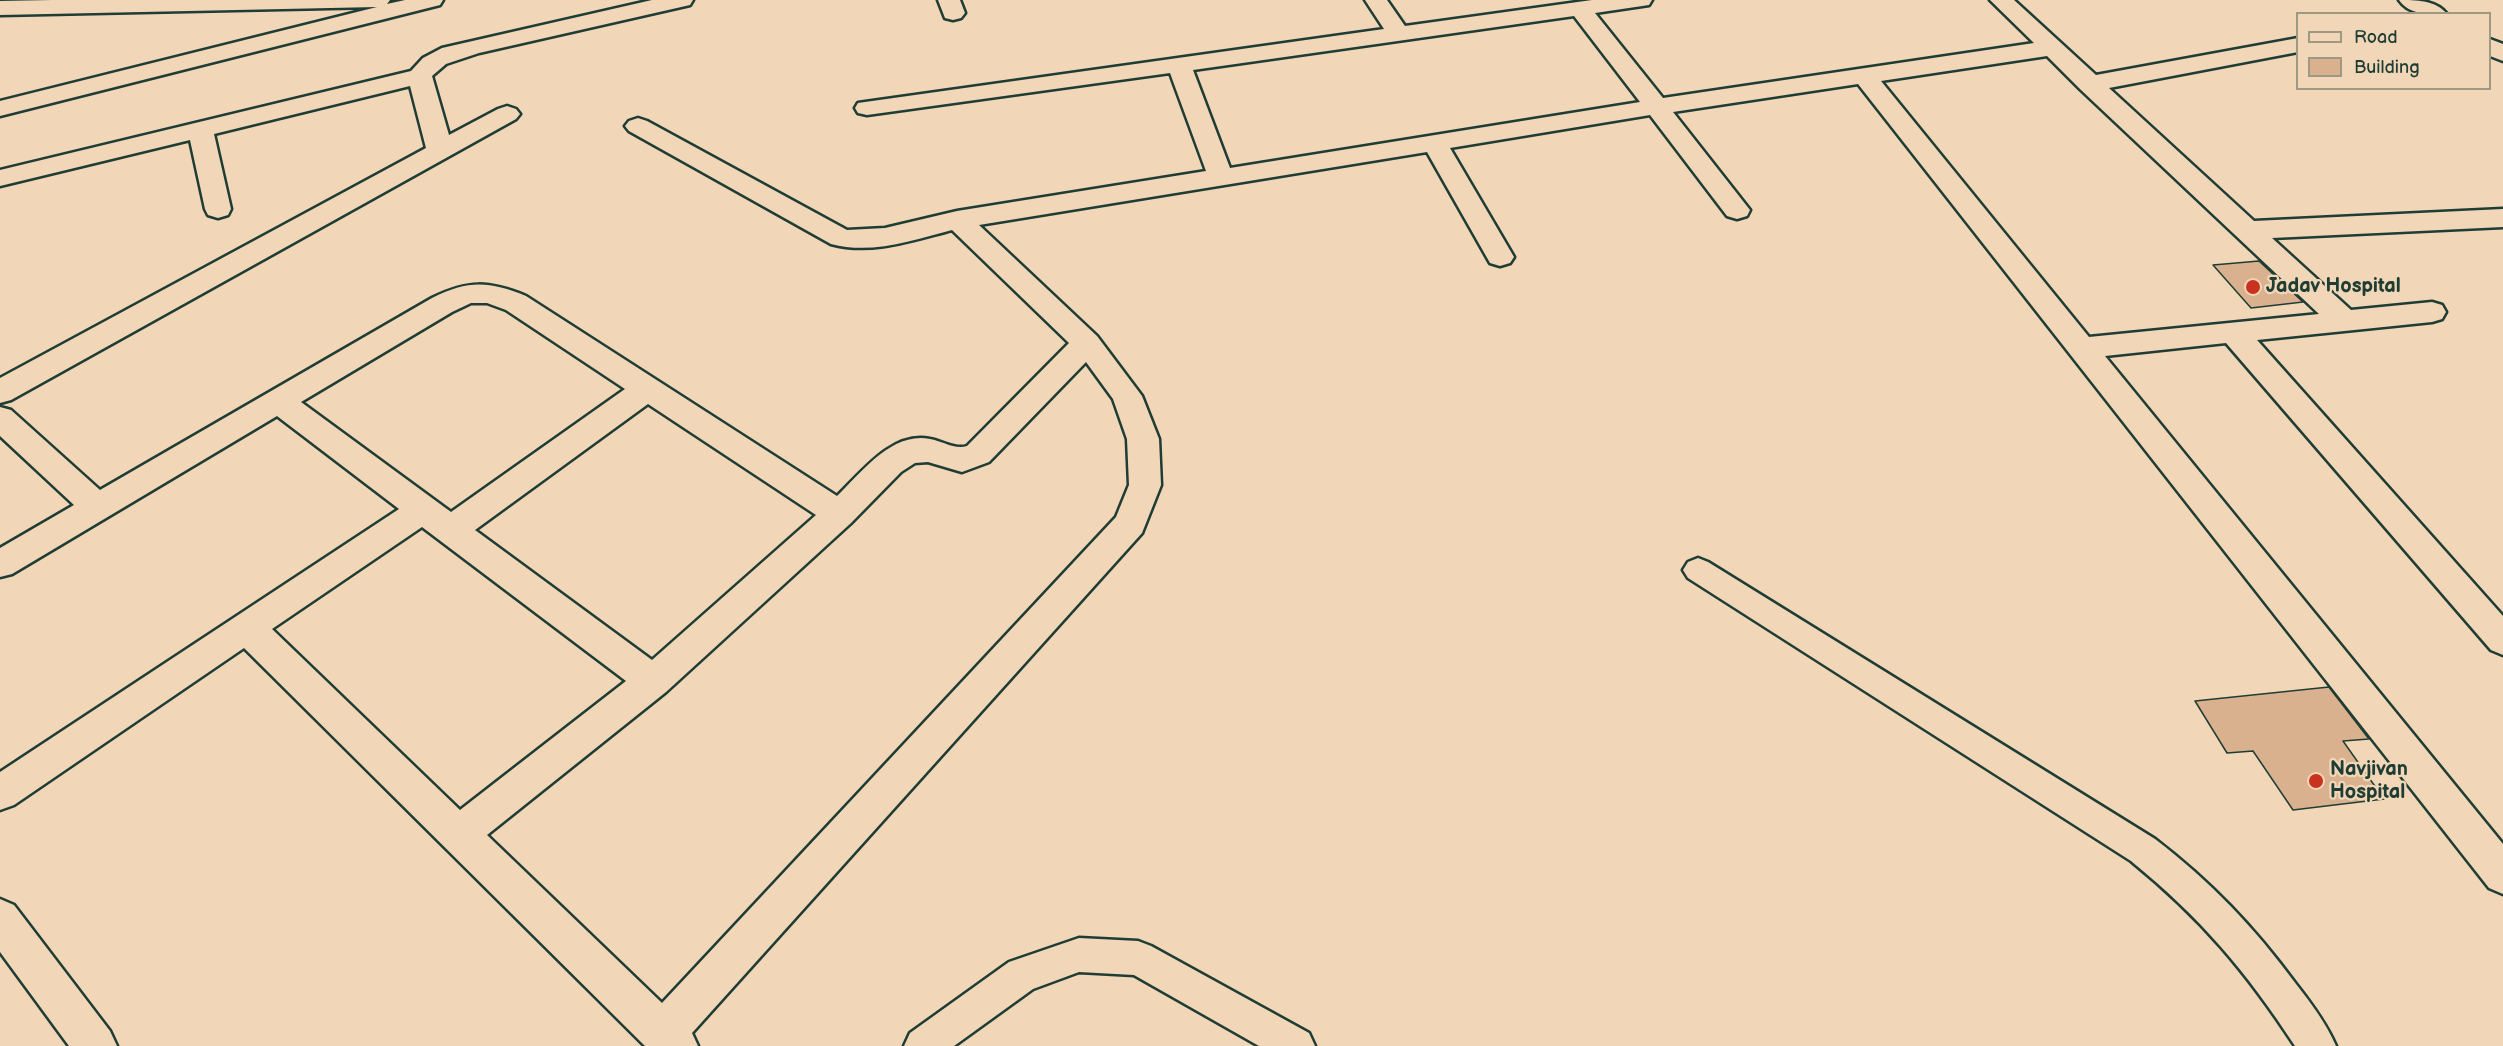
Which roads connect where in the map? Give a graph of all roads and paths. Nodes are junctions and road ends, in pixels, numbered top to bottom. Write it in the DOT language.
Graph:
graph roads {
  1 [pos="388,0"];
  2 [pos="432,0"];
  3 [pos="682,0"];
  4 [pos="1376,0"];
  5 [pos="1641,0"];
  6 [pos="2001,0"];
  7 [pos="2410,0"];
  8 [pos="0,8"];
  9 [pos="1580,9"];
  10 [pos="2432,12"];
  11 [pos="1399,34"];
  12 [pos="2296,45"];
  13 [pos="2051,48"];
  14 [pos="1179,65"];
  15 [pos="420,76"];
  16 [pos="1864,76"];
  17 [pos="2090,84"];
  18 [pos="1655,107"];
  19 [pos="867,108"];
  20 [pos="0,109"];
  21 [pos="507,114"];
  22 [pos="638,126"];
  23 [pos="200,129"];
  24 [pos="1434,142"];
  25 [pos="440,150"];
  26 [pos="1221,177"];
  27 [pos="0,178"];
  28 [pos="218,209"];
  29 [pos="1737,210"];
  30 [pos="2503,218"];
  31 [pos="957,220"];
  32 [pos="2248,230"];
  33 [pos="1500,257"];
  34 [pos="2432,312"];
  35 [pos="2345,321"];
  36 [pos="2234,333"];
  37 [pos="1088,343"];
  38 [pos="2082,348"];
  39 [pos="646,389"];
  40 [pos="278,401"];
  41 [pos="0,412"];
  42 [pos="97,507"];
  43 [pos="422,510"];
  44 [pos="838,514"];
  45 [pos="451,530"];
  46 [pos="0,564"];
  47 [pos="1698,570"];
  48 [pos="247,628"];
  49 [pos="2503,640"];
  50 [pos="653,681"];
  51 [pos="0,793"];
  52 [pos="459,834"];
  53 [pos="2503,875"];
  54 [pos="0,919"];
  55 [pos="669,1040"];
  56 [pos="95,1046"];
  57 [pos="923,1046"];
  58 [pos="1296,1046"];
  59 [pos="2317,1046"];
  1 -- 8 [label="street"];
  2 -- 20 [label="street"];
  3 -- 15 [label="street"];
  4 -- 11 [label="street"];
  5 -- 9 [label="street"];
  6 -- 13 [label="street"];
  7 -- 10 [label="street"];
  9 -- 11 [label="street"];
  9 -- 18 [label="street"];
  11 -- 14 [label="street"];
  12 -- 17 [label="street"];
  13 -- 16 [label="street"];
  13 -- 17 [label="street"];
  14 -- 19 [label="street"];
  14 -- 26 [label="street"];
  15 -- 23 [label="street"];
  15 -- 25 [label="street"];
  16 -- 18 [label="street"];
  16 -- 38 [label="street"];
  17 -- 32 [label="street"];
  18 -- 24 [label="street"];
  18 -- 29 [label="street"];
  21 -- 25 [label="street"];
  22 -- 31 [label="street"];
  23 -- 27 [label="street"];
  23 -- 28 [label="street"];
  24 -- 26 [label="street"];
  24 -- 33 [label="street"];
  25 -- 41 [label="street"];
  26 -- 31 [label="street"];
  30 -- 32 [label="street"];
  31 -- 37 [label="street"];
  32 -- 35 [label="street"];
  34 -- 35 [label="street"];
  35 -- 36 [label="street"];
  36 -- 38 [label="street"];
  36 -- 49 [label="street"];
  37 -- 44 [label="street"];
  37 -- 55 [label="street"];
  38 -- 53 [label="street"];
  39 -- 40 [label="street"];
  39 -- 44 [label="street"];
  39 -- 45 [label="street"];
  40 -- 42 [label="street"];
  40 -- 43 [label="street"];
  41 -- 42 [label="street"];
  42 -- 46 [label="street"];
  43 -- 45 [label="street"];
  43 -- 48 [label="street"];
  44 -- 50 [label="street"];
  45 -- 50 [label="street"];
  47 -- 59 [label="lane"];
  48 -- 51 [label="street"];
  48 -- 52 [label="street"];
  50 -- 52 [label="street"];
  52 -- 55 [label="street"];
  54 -- 56 [label="street"];
  57 -- 58 [label="lane"];
}
